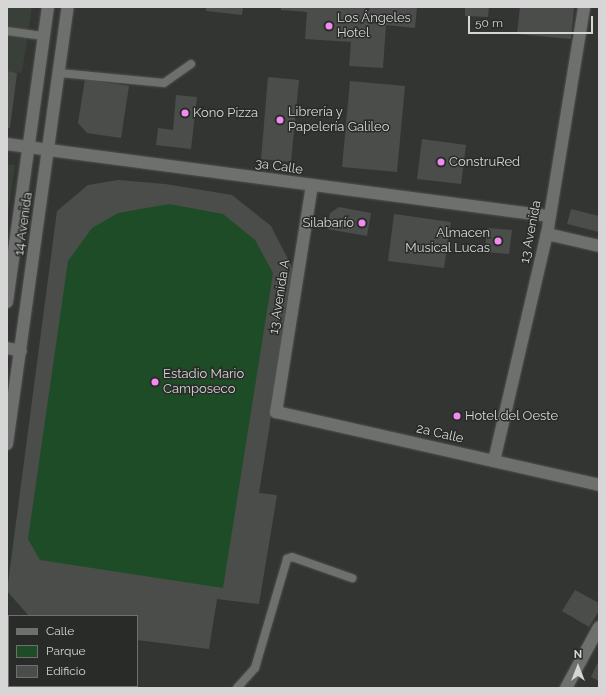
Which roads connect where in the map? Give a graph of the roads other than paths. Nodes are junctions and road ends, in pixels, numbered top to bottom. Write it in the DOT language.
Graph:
graph roads {
  1 [pos="48,7"];
  2 [pos="68,7"];
  3 [pos="584,7"];
  4 [pos="7,31"];
  5 [pos="44,36"];
  6 [pos="191,64"];
  7 [pos="60,73"];
  8 [pos="7,144"];
  9 [pos="29,146"];
  10 [pos="49,150"];
  11 [pos="312,186"];
  12 [pos="548,216"];
  13 [pos="547,234"];
  14 [pos="599,246"];
  15 [pos="7,302"];
  16 [pos="7,348"];
  17 [pos="21,351"];
  18 [pos="276,412"];
  19 [pos="7,444"];
  20 [pos="494,461"];
  21 [pos="599,485"];
  22 [pos="352,578"];
  23 [pos="599,627"];
  24 [pos="237,688"];
  25 [pos="566,688"];
  1 -- 5 [label="street, 14 Avenida"];
  2 -- 7 [label="street, 14 Avenida"];
  3 -- 12 [label="street, 13 Avenida"];
  4 -- 5 [label="lane"];
  5 -- 9 [label="street, 14 Avenida"];
  6 -- 7 [label="lane"];
  7 -- 10 [label="street, 14 Avenida"];
  8 -- 9 [label="street, 3a Calle"];
  9 -- 10 [label="street, 3a Calle"];
  9 -- 15 [label="street, 14 Avenida"];
  10 -- 11 [label="street, 3a Calle"];
  10 -- 17 [label="street, 14 Avenida"];
  11 -- 12 [label="street, 3a Calle"];
  11 -- 18 [label="street, 13 Avenida A"];
  12 -- 13 [label="street, 13 Avenida"];
  13 -- 14 [label="street"];
  13 -- 20 [label="street, 13 Avenida"];
  16 -- 17 [label="street"];
  17 -- 19 [label="street, 14 Avenida"];
  18 -- 20 [label="street, 2a Calle"];
  20 -- 21 [label="street, 2a Calle"];
  22 -- 24 [label="lane"];
  23 -- 25 [label="street"];
}
